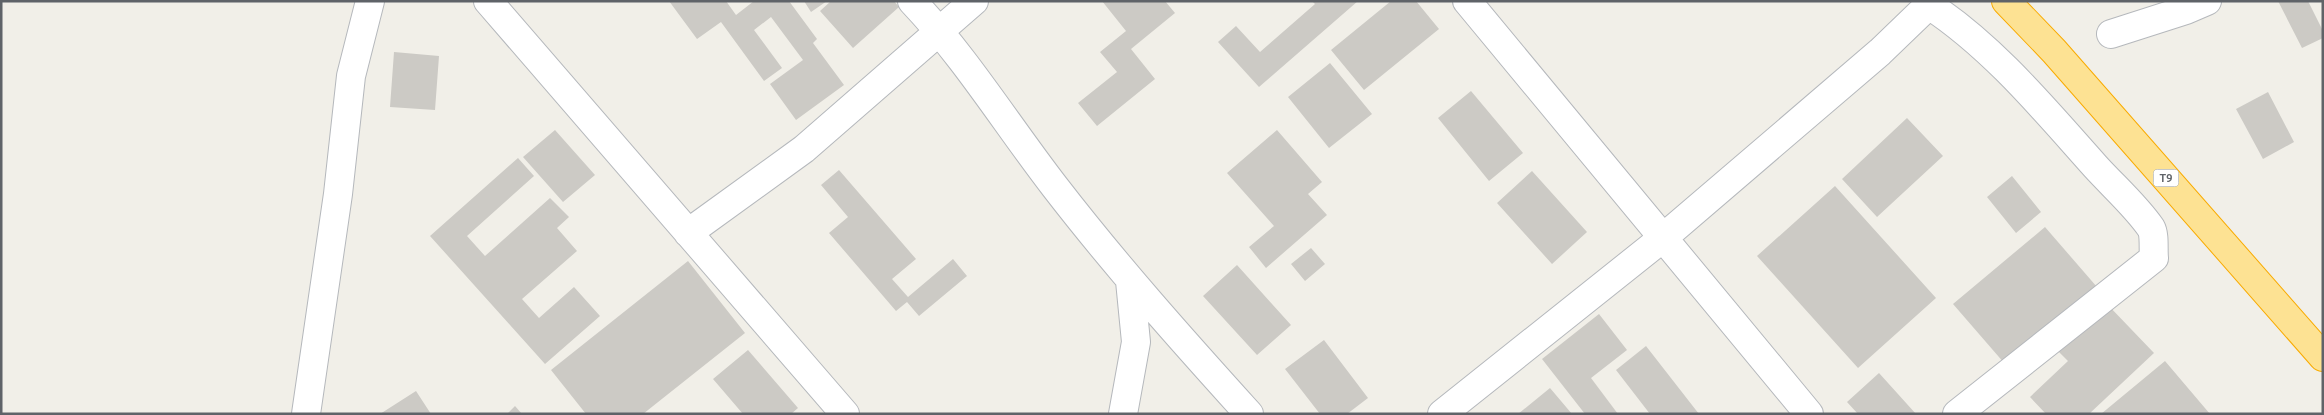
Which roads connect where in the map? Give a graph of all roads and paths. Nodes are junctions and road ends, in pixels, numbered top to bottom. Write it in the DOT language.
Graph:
graph roads {
  1 [pos="370,1"];
  2 [pos="488,1"];
  3 [pos="912,1"];
  4 [pos="974,1"];
  5 [pos="1468,1"];
  6 [pos="2006,1"];
  7 [pos="2207,1"];
  8 [pos="1931,3"];
  9 [pos="940,30"];
  10 [pos="2111,34"];
  11 [pos="688,233"];
  12 [pos="1664,237"];
  13 [pos="1130,281"];
  14 [pos="1165,320"];
  15 [pos="1136,342"];
  16 [pos="2323,357"];
  17 [pos="306,414"];
  18 [pos="845,414"];
  19 [pos="1123,414"];
  20 [pos="1249,414"];
  21 [pos="1442,414"];
  22 [pos="1809,414"];
  23 [pos="1957,414"];
  1 -- 17 [label="street"];
  2 -- 11 [label="street"];
  3 -- 9 [label="street"];
  4 -- 9 [label="street"];
  5 -- 12 [label="street"];
  6 -- 16 [label="highway, T9"];
  7 -- 10 [label="street"];
  8 -- 12 [label="street"];
  8 -- 23 [label="street"];
  9 -- 11 [label="street"];
  9 -- 13 [label="street"];
  11 -- 18 [label="street"];
  12 -- 21 [label="street"];
  12 -- 22 [label="street"];
  13 -- 14 [label="street"];
  13 -- 15 [label="street"];
  14 -- 15 [label="street"];
  14 -- 20 [label="street"];
  15 -- 19 [label="street"];
}
